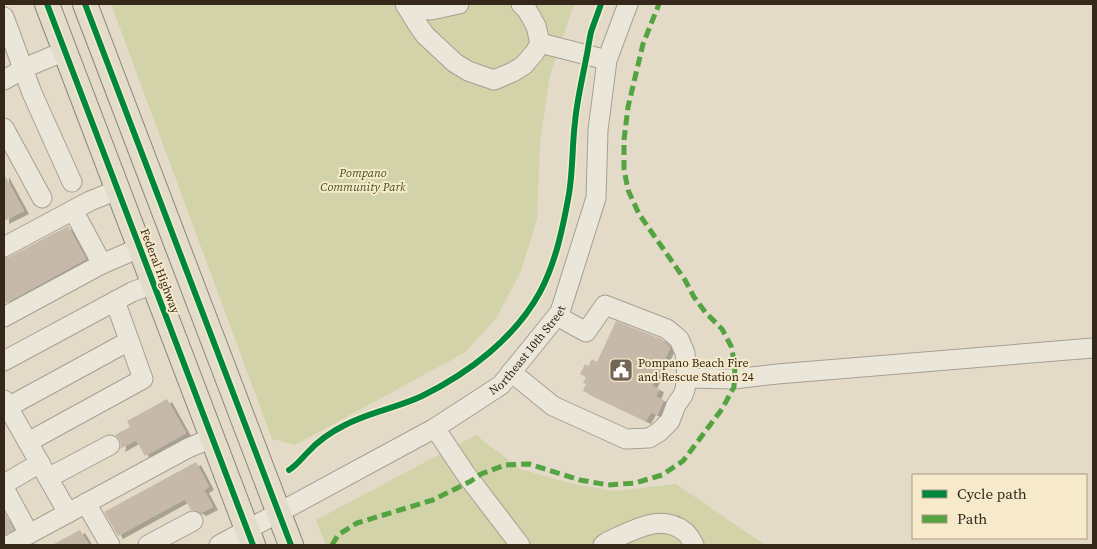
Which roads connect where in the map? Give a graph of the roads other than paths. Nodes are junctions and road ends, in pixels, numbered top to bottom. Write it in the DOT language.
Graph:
graph roads {
  1 [pos="47,4"];
  2 [pos="85,4"];
  3 [pos="459,4"];
  4 [pos="521,4"];
  5 [pos="628,4"];
  6 [pos="407,6"];
  7 [pos="4,17"];
  8 [pos="540,43"];
  9 [pos="65,51"];
  10 [pos="607,60"];
  11 [pos="23,69"];
  12 [pos="4,80"];
  13 [pos="4,131"];
  14 [pos="72,182"];
  15 [pos="117,190"];
  16 [pos="42,198"];
  17 [pos="73,210"];
  18 [pos="4,247"];
  19 [pos="139,248"];
  20 [pos="102,264"];
  21 [pos="153,284"];
  22 [pos="115,301"];
  23 [pos="556,316"];
  24 [pos="4,317"];
  25 [pos="129,341"];
  26 [pos="1093,348"];
  27 [pos="4,361"];
  28 [pos="511,372"];
  29 [pos="687,378"];
  30 [pos="6,404"];
  31 [pos="434,428"];
  32 [pos="212,438"];
  33 [pos="28,442"];
  34 [pos="110,445"];
  35 [pos="44,471"];
  36 [pos="4,484"];
  37 [pos="4,488"];
  38 [pos="86,503"];
  39 [pos="68,512"];
  40 [pos="278,513"];
  41 [pos="192,521"];
  42 [pos="29,534"];
  43 [pos="250,538"];
  44 [pos="629,539"];
  45 [pos="9,545"];
  46 [pos="110,545"];
  47 [pos="148,545"];
  48 [pos="219,545"];
  49 [pos="290,545"];
  50 [pos="520,545"];
  51 [pos="603,545"];
  52 [pos="694,545"];
  1 -- 9 [label="main road, Federal Highway"];
  2 -- 40 [label="main road, Federal Highway"];
  3 -- 6 [label="street"];
  4 -- 8 [label="street"];
  5 -- 10 [label="street, Northeast 10th Street"];
  6 -- 8 [label="street"];
  7 -- 11 [label="street"];
  8 -- 10 [label="street"];
  9 -- 11 [label="street"];
  9 -- 15 [label="main road, Federal Highway"];
  10 -- 23 [label="street, Northeast 10th Street"];
  11 -- 12 [label="street"];
  11 -- 14 [label="street"];
  13 -- 16 [label="street"];
  15 -- 17 [label="street"];
  15 -- 19 [label="main road, Federal Highway"];
  17 -- 18 [label="street"];
  17 -- 20 [label="street"];
  19 -- 20 [label="street"];
  19 -- 21 [label="main road, Federal Highway"];
  20 -- 24 [label="street"];
  21 -- 22 [label="street"];
  21 -- 32 [label="main road, Federal Highway"];
  22 -- 25 [label="street"];
  22 -- 27 [label="street"];
  23 -- 28 [label="street, Northeast 10th Street"];
  23 -- 29 [label="street"];
  25 -- 30 [label="street"];
  25 -- 33 [label="street"];
  26 -- 29 [label="street"];
  28 -- 29 [label="street"];
  28 -- 31 [label="street, Northeast 10th Street"];
  30 -- 33 [label="street"];
  31 -- 40 [label="street, Northeast 10th Street"];
  31 -- 50 [label="street"];
  32 -- 38 [label="street"];
  32 -- 43 [label="main road, Federal Highway"];
  33 -- 35 [label="street"];
  34 -- 35 [label="street"];
  35 -- 36 [label="street"];
  35 -- 39 [label="street"];
  37 -- 42 [label="street"];
  38 -- 39 [label="street"];
  38 -- 46 [label="street"];
  39 -- 42 [label="street"];
  40 -- 43 [label="street, Northeast 10th Street"];
  40 -- 49 [label="main road, Federal Highway"];
  41 -- 47 [label="street"];
  42 -- 45 [label="street"];
  43 -- 48 [label="street, Northeast 10th Street"];
  44 -- 51 [label="street"];
  44 -- 52 [label="street"];
}
